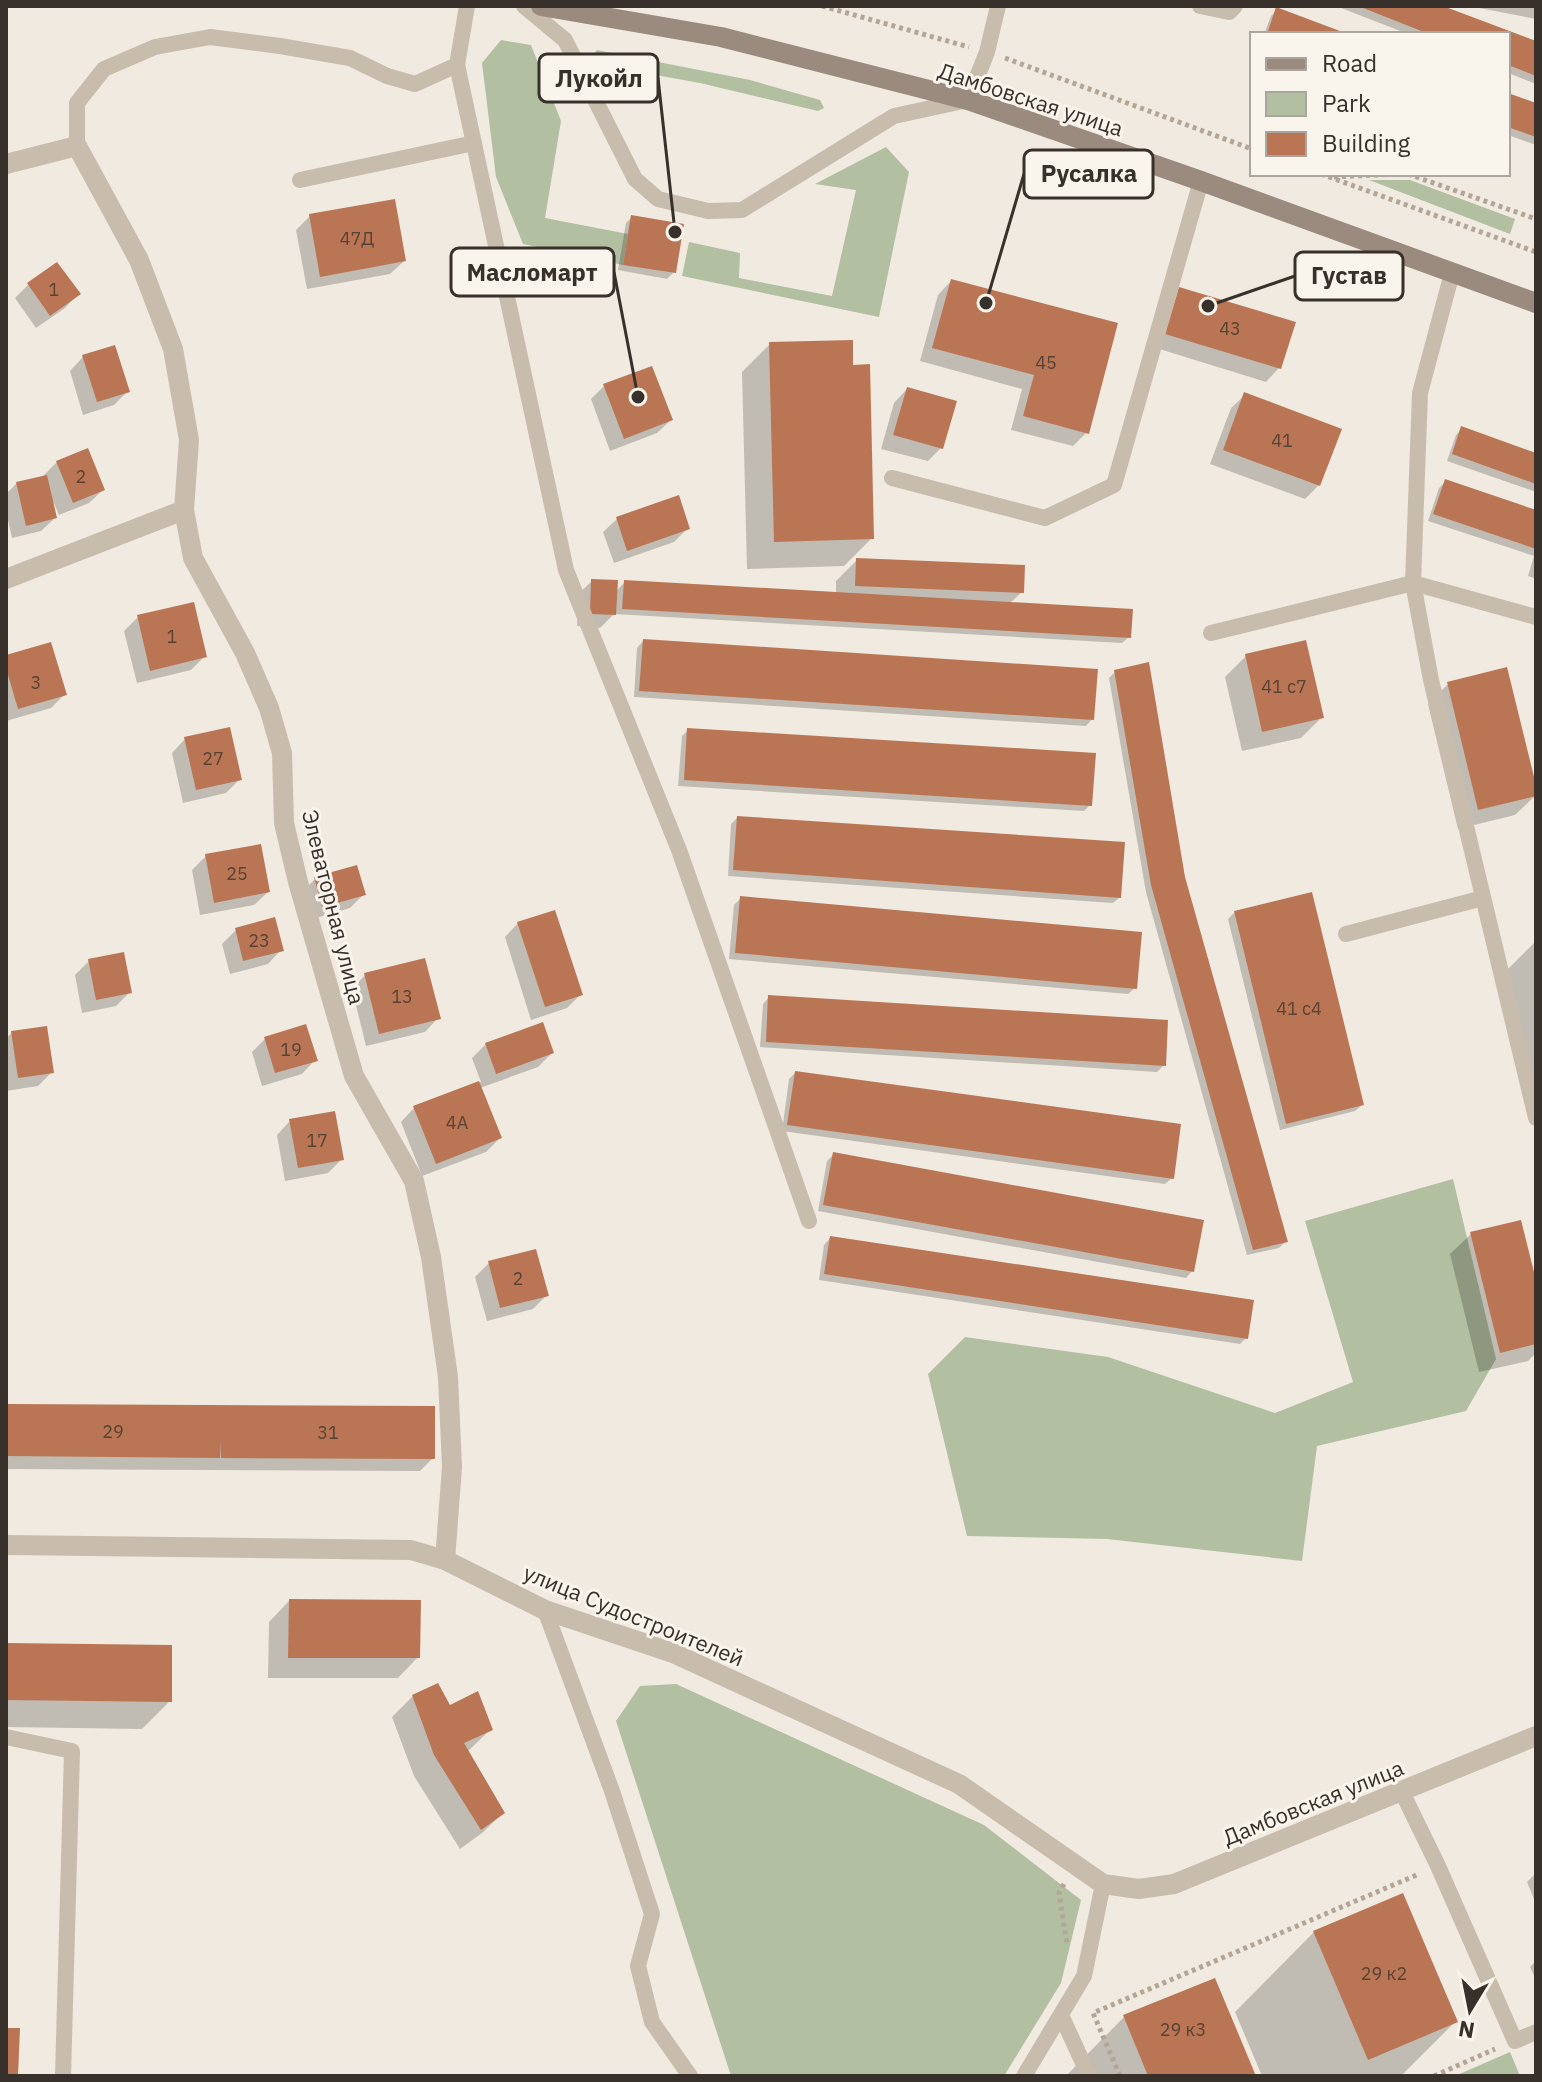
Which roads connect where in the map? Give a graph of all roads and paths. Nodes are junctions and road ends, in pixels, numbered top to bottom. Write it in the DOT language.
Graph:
graph roads {
  1 [pos="467,6"];
  2 [pos="524,6"];
  3 [pos="541,6"];
  4 [pos="822,6"];
  5 [pos="998,6"];
  6 [pos="1200,6"];
  7 [pos="1235,6"];
  8 [pos="987,52"];
  9 [pos="457,65"];
  10 [pos="968,100"];
  11 [pos="474,143"];
  12 [pos="77,146"];
  13 [pos="1250,148"];
  14 [pos="6,164"];
  15 [pos="1328,176"];
  16 [pos="1353,176"];
  17 [pos="1414,176"];
  18 [pos="1331,177"];
  19 [pos="300,180"];
  20 [pos="1201,181"];
  21 [pos="1536,219"];
  22 [pos="1536,252"];
  23 [pos="1452,273"];
  24 [pos="1536,303"];
  25 [pos="892,478"];
  26 [pos="184,510"];
  27 [pos="6,579"];
  28 [pos="1413,583"];
  29 [pos="1536,617"];
  30 [pos="1211,633"];
  31 [pos="1483,898"];
  32 [pos="1346,934"];
  33 [pos="1536,1118"];
  34 [pos="809,1221"];
  35 [pos="6,1545"];
  36 [pos="445,1560"];
  37 [pos="545,1610"];
  38 [pos="1536,1736"];
  39 [pos="6,1737"];
  40 [pos="1402,1792"];
  41 [pos="1438,1866"];
  42 [pos="1103,1884"];
  43 [pos="1061,2015"];
  44 [pos="1536,2032"];
  45 [pos="1515,2041"];
  46 [pos="63,2076"];
  47 [pos="690,2076"];
  48 [pos="1024,2076"];
  49 [pos="1089,2076"];
  50 [pos="1120,2076"];
  51 [pos="1434,2076"];
  1 -- 9 [label="lane"];
  2 -- 10 [label="lane"];
  3 -- 10 [label="main road, Дамбовская улица"];
  4 -- 8 [label="path"];
  5 -- 8 [label="lane"];
  6 -- 7 [label="lane"];
  8 -- 10 [label="lane"];
  8 -- 13 [label="path"];
  9 -- 11 [label="lane"];
  9 -- 12 [label="lane"];
  10 -- 20 [label="main road, Дамбовская улица"];
  11 -- 19 [label="lane"];
  11 -- 34 [label="lane"];
  12 -- 14 [label="street"];
  12 -- 26 [label="street, Элеваторная улица"];
  15 -- 18 [label="path"];
  16 -- 18 [label="path"];
  17 -- 21 [label="path"];
  18 -- 22 [label="path"];
  20 -- 23 [label="main road, Дамбовская улица"];
  20 -- 25 [label="lane"];
  23 -- 24 [label="main road, Дамбовская улица"];
  23 -- 28 [label="lane"];
  26 -- 27 [label="street"];
  26 -- 36 [label="street, Элеваторная улица"];
  28 -- 29 [label="lane"];
  28 -- 30 [label="lane"];
  28 -- 31 [label="lane"];
  31 -- 32 [label="lane"];
  31 -- 33 [label="lane"];
  35 -- 36 [label="street, улица Судостроителей"];
  36 -- 37 [label="street, улица Судостроителей"];
  37 -- 42 [label="street, улица Судостроителей"];
  37 -- 47 [label="lane"];
  38 -- 40 [label="street, Дамбовская улица"];
  39 -- 46 [label="lane"];
  40 -- 41 [label="lane"];
  40 -- 42 [label="street, Дамбовская улица"];
  41 -- 45 [label="lane"];
  41 -- 50 [label="path"];
  42 -- 43 [label="lane"];
  43 -- 48 [label="lane"];
  43 -- 49 [label="lane"];
  44 -- 45 [label="lane"];
  45 -- 51 [label="path"];
}
